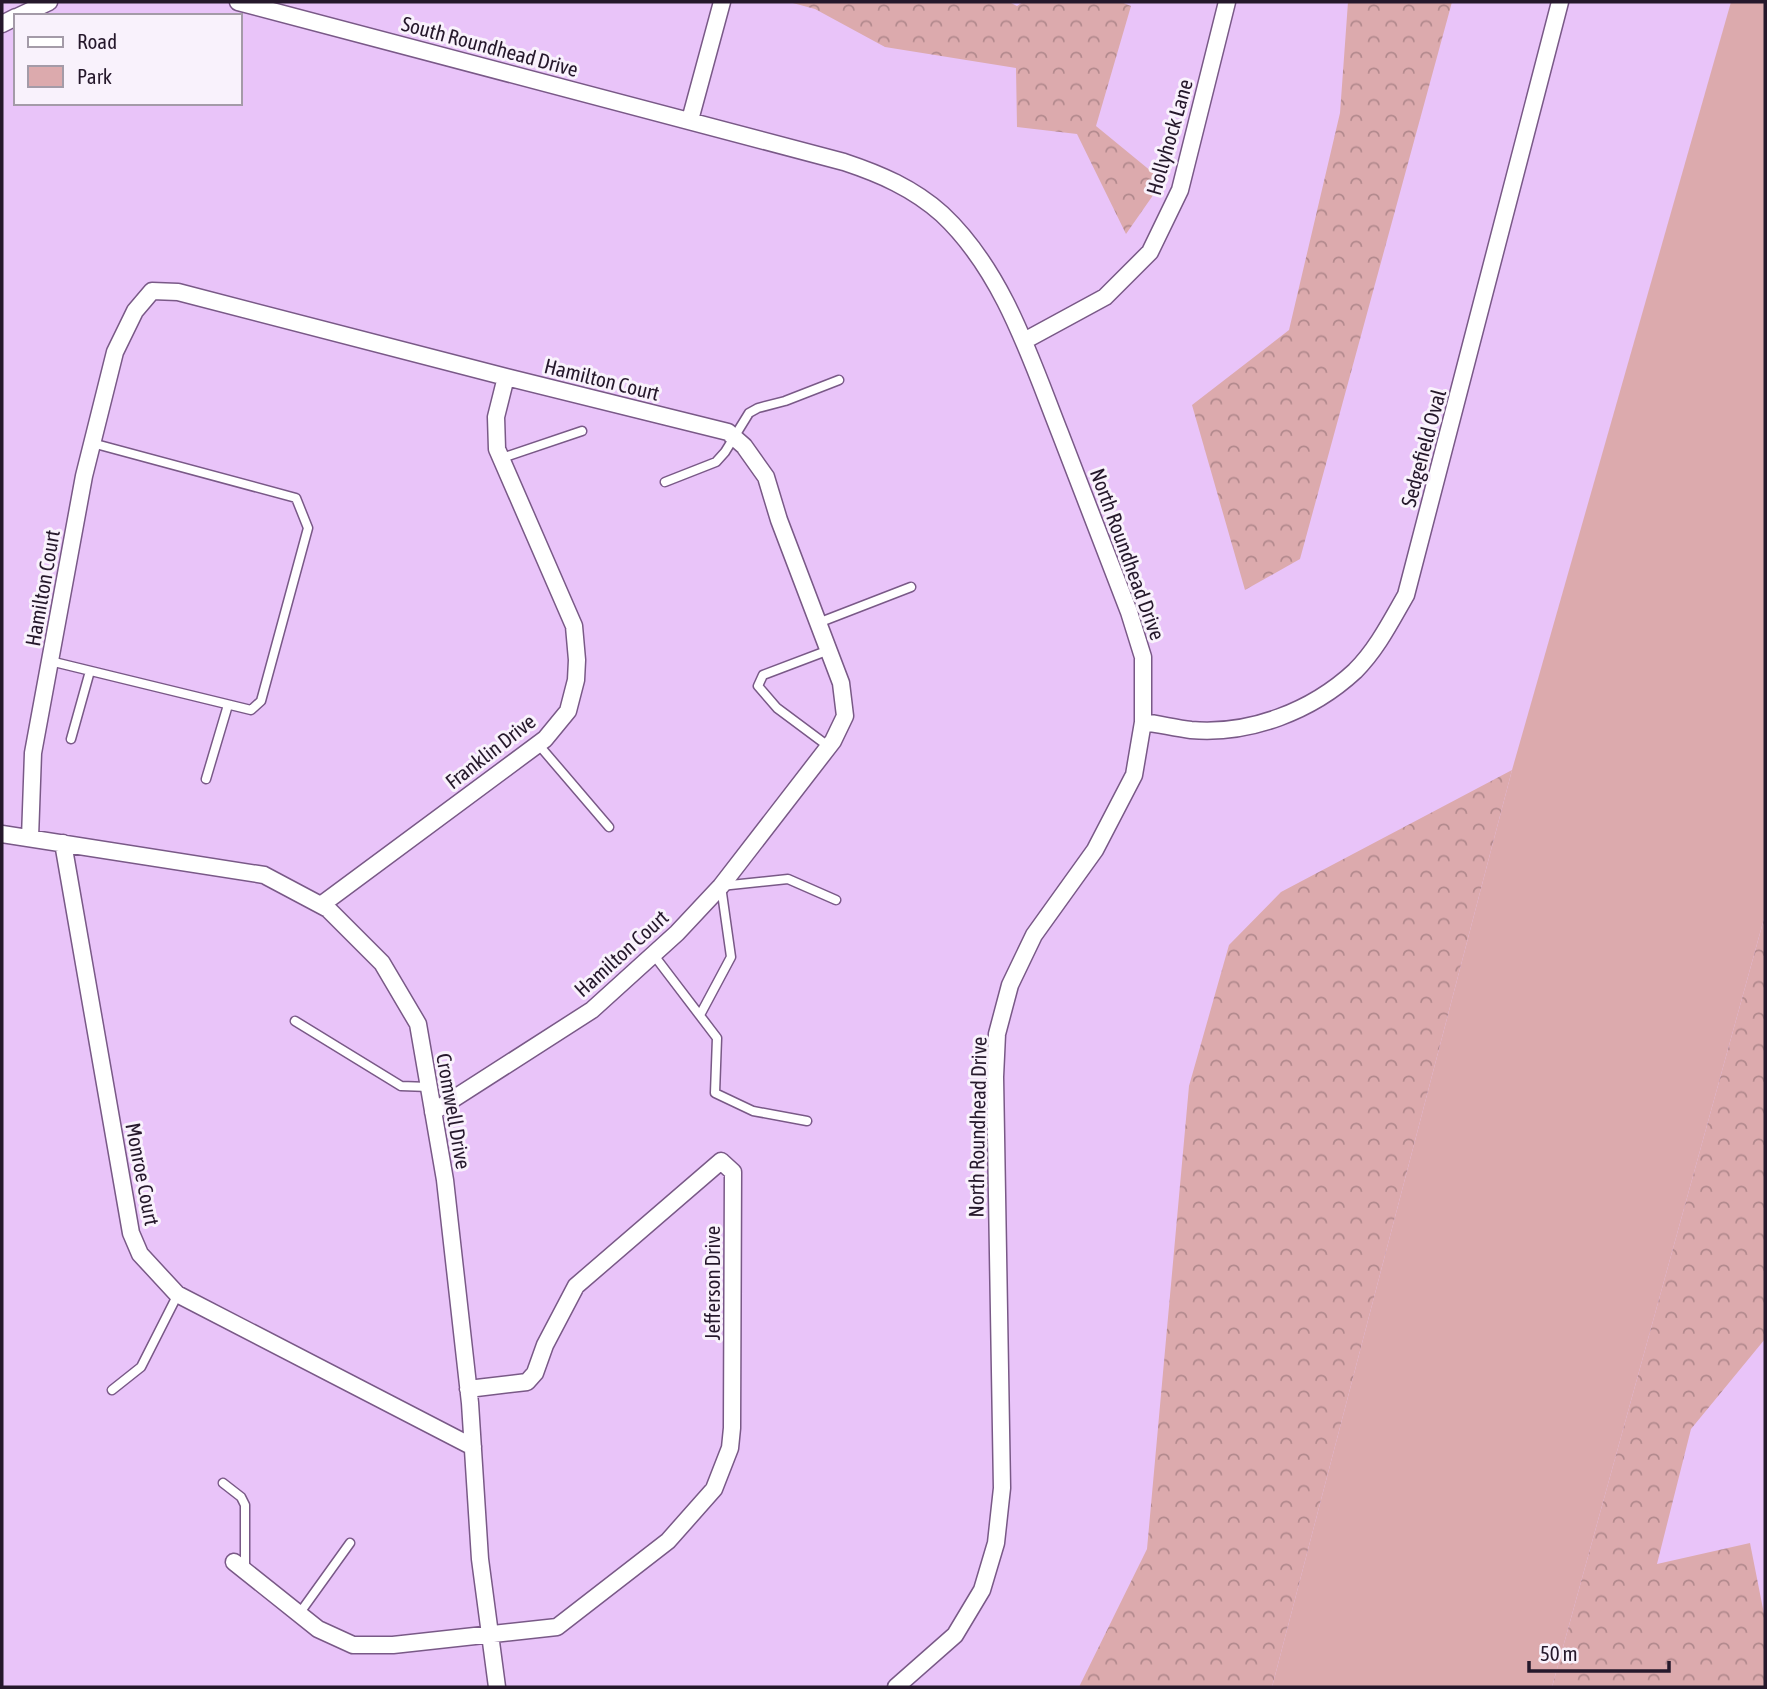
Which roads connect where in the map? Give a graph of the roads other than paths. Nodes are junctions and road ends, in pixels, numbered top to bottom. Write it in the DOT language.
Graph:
graph roads {
  1 [pos="49,2"];
  2 [pos="238,2"];
  3 [pos="722,2"];
  4 [pos="1227,2"];
  5 [pos="1560,2"];
  6 [pos="18,12"];
  7 [pos="690,120"];
  8 [pos="1024,341"];
  9 [pos="506,377"];
  10 [pos="839,380"];
  11 [pos="582,431"];
  12 [pos="734,437"];
  13 [pos="92,443"];
  14 [pos="502,458"];
  15 [pos="665,482"];
  16 [pos="911,587"];
  17 [pos="818,623"];
  18 [pos="829,650"];
  19 [pos="50,661"];
  20 [pos="90,671"];
  21 [pos="228,705"];
  22 [pos="1143,722"];
  23 [pos="71,739"];
  24 [pos="538,744"];
  25 [pos="829,747"];
  26 [pos="206,779"];
  27 [pos="608,827"];
  28 [pos="2,834"];
  29 [pos="30,838"];
  30 [pos="63,843"];
  31 [pos="721,886"];
  32 [pos="835,900"];
  33 [pos="321,905"];
  34 [pos="653,954"];
  35 [pos="700,1015"];
  36 [pos="295,1021"];
  37 [pos="429,1087"];
  38 [pos="433,1112"];
  39 [pos="807,1121"];
  40 [pos="178,1294"];
  41 [pos="468,1389"];
  42 [pos="112,1390"];
  43 [pos="473,1447"];
  44 [pos="223,1483"];
  45 [pos="351,1543"];
  46 [pos="240,1566"];
  47 [pos="299,1614"];
  48 [pos="490,1636"];
  49 [pos="497,1687"];
  50 [pos="896,1687"];
  1 -- 6 [label="street"];
  2 -- 7 [label="street, South Roundhead Drive"];
  3 -- 7 [label="street"];
  4 -- 8 [label="street, Hollyhock Lane"];
  5 -- 22 [label="street, Sedgefield Oval"];
  7 -- 8 [label="street, North Roundhead Drive"];
  8 -- 22 [label="street, North Roundhead Drive"];
  9 -- 12 [label="street, Hamilton Court"];
  9 -- 13 [label="street, Hamilton Court"];
  9 -- 14 [label="street, Franklin Drive"];
  10 -- 12 [label="lane"];
  11 -- 14 [label="lane"];
  12 -- 15 [label="lane"];
  12 -- 17 [label="street, Hamilton Court"];
  13 -- 19 [label="street, Hamilton Court"];
  13 -- 21 [label="lane"];
  14 -- 24 [label="street, Franklin Drive"];
  16 -- 17 [label="lane"];
  17 -- 18 [label="street, Hamilton Court"];
  18 -- 25 [label="street, Hamilton Court"];
  18 -- 25 [label="lane"];
  19 -- 20 [label="lane"];
  19 -- 29 [label="street, Hamilton Court"];
  20 -- 21 [label="lane"];
  20 -- 23 [label="lane"];
  21 -- 26 [label="lane"];
  22 -- 50 [label="street, North Roundhead Drive"];
  24 -- 27 [label="lane"];
  24 -- 33 [label="street, Franklin Drive"];
  25 -- 31 [label="street, Hamilton Court"];
  28 -- 29 [label="street, Cromwell Drive"];
  29 -- 30 [label="street, Cromwell Drive"];
  30 -- 33 [label="street, Cromwell Drive"];
  30 -- 40 [label="street, Monroe Court"];
  31 -- 32 [label="lane"];
  31 -- 34 [label="street, Hamilton Court"];
  31 -- 35 [label="lane"];
  33 -- 37 [label="street, Cromwell Drive"];
  34 -- 35 [label="lane"];
  34 -- 38 [label="street, Hamilton Court"];
  35 -- 39 [label="lane"];
  36 -- 37 [label="lane"];
  37 -- 38 [label="street, Cromwell Drive"];
  38 -- 41 [label="street, Cromwell Drive"];
  40 -- 42 [label="lane"];
  40 -- 43 [label="street, Monroe Court"];
  41 -- 43 [label="street, Cromwell Drive"];
  41 -- 48 [label="street, Jefferson Drive"];
  43 -- 48 [label="street, Cromwell Drive"];
  44 -- 46 [label="lane"];
  45 -- 47 [label="lane"];
  46 -- 47 [label="street"];
  47 -- 48 [label="street"];
  48 -- 49 [label="street, Cromwell Drive"];
}
